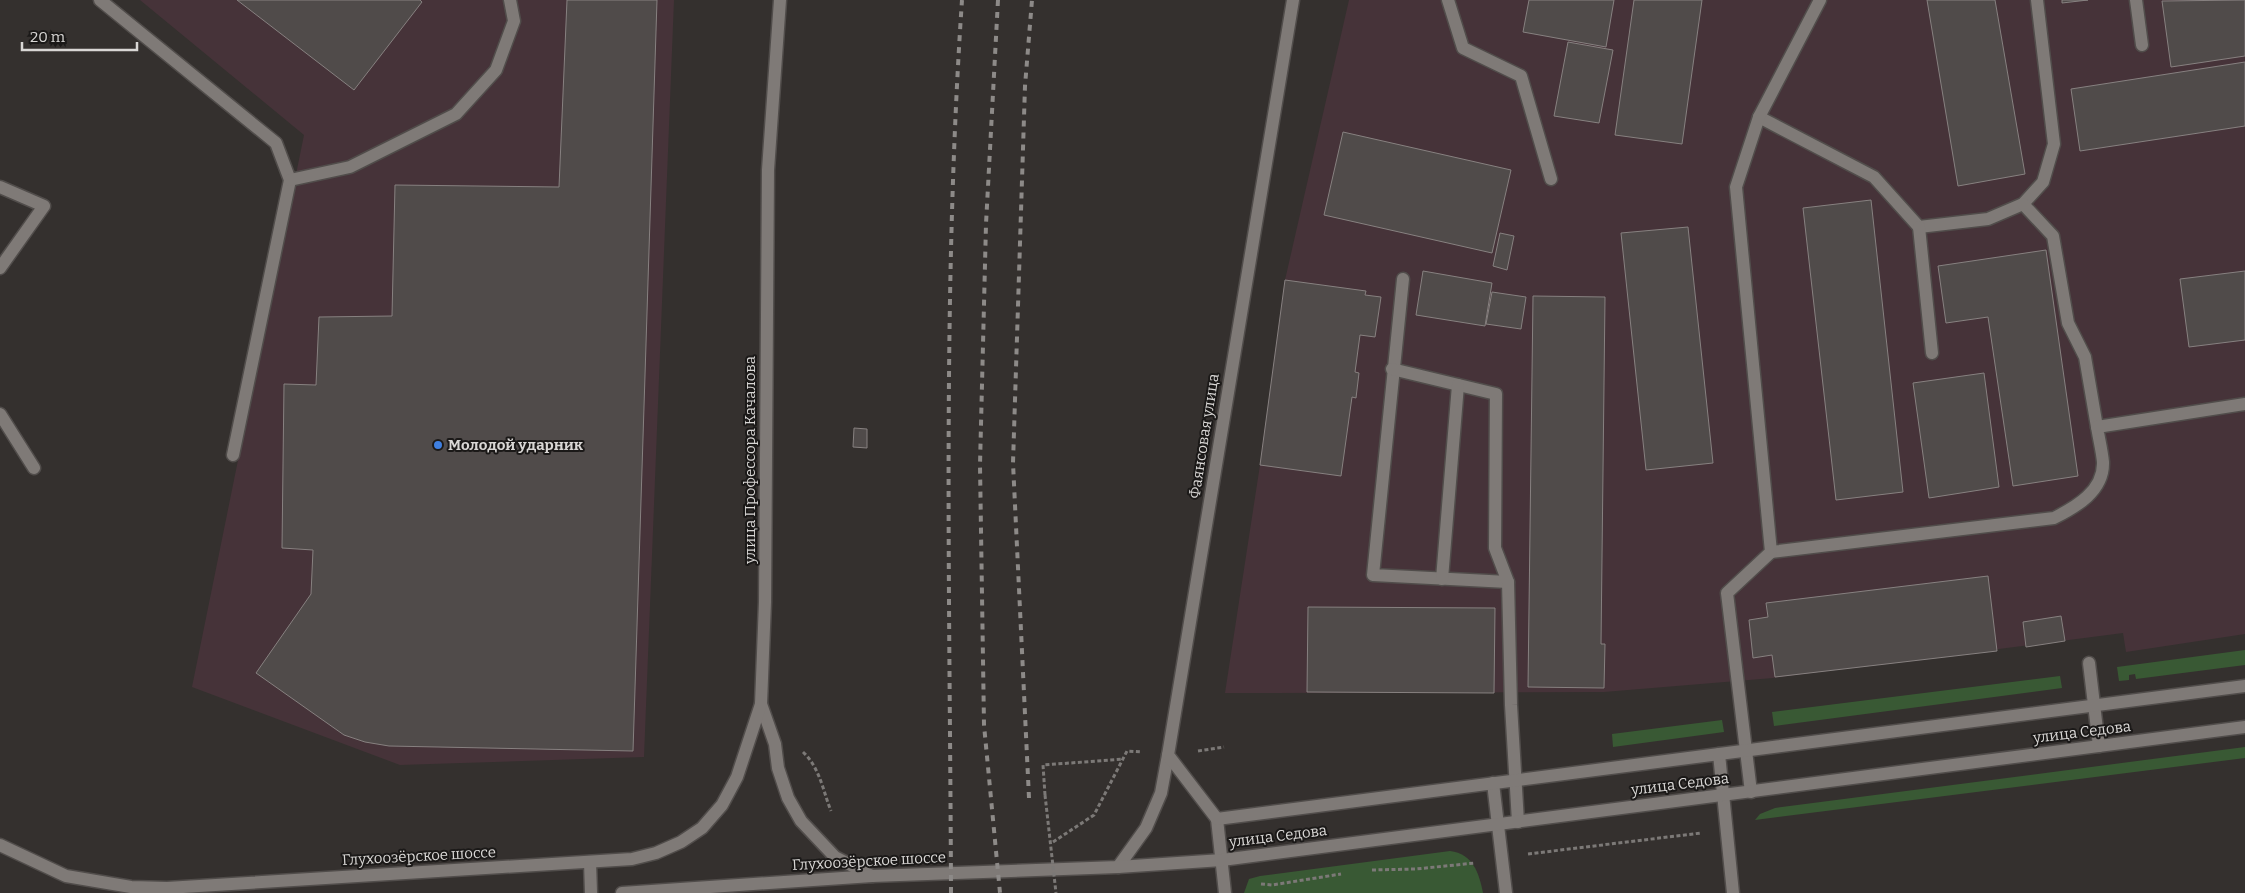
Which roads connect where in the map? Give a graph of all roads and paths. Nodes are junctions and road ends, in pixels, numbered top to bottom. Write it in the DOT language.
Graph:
graph roads {
  1 [pos="100,0"];
  2 [pos="510,0"];
  3 [pos="780,0"];
  4 [pos="1293,0"];
  5 [pos="1448,0"];
  6 [pos="1820,0"];
  7 [pos="2037,0"];
  8 [pos="2136,0"];
  9 [pos="2142,45"];
  10 [pos="1759,117"];
  11 [pos="1551,179"];
  12 [pos="290,180"];
  13 [pos="0,187"];
  14 [pos="2023,204"];
  15 [pos="1919,227"];
  16 [pos="0,268"];
  17 [pos="1403,279"];
  18 [pos="1932,353"];
  19 [pos="1392,369"];
  20 [pos="1458,385"];
  21 [pos="2245,404"];
  22 [pos="0,414"];
  23 [pos="2097,427"];
  24 [pos="233,455"];
  25 [pos="34,468"];
  26 [pos="1771,552"];
  27 [pos="1442,579"];
  28 [pos="1508,582"];
  29 [pos="2089,662"];
  30 [pos="2245,686"];
  31 [pos="761,704"];
  32 [pos="2094,705"];
  33 [pos="2245,727"];
  34 [pos="2099,746"];
  35 [pos="1127,751"];
  36 [pos="1746,751"];
  37 [pos="1718,754"];
  38 [pos="1168,755"];
  39 [pos="1124,759"];
  40 [pos="1516,781"];
  41 [pos="1493,783"];
  42 [pos="1751,792"];
  43 [pos="1723,795"];
  44 [pos="1217,820"];
  45 [pos="1518,822"];
  46 [pos="1498,824"];
  47 [pos="1726,830"];
  48 [pos="0,845"];
  49 [pos="1045,847"];
  50 [pos="1502,858"];
  51 [pos="1222,860"];
  52 [pos="590,862"];
  53 [pos="1118,867"];
  54 [pos="1371,870"];
  55 [pos="1344,873"];
  56 [pos="872,876"];
  57 [pos="216,889"];
  58 [pos="1224,889"];
  59 [pos="590,893"];
  60 [pos="622,893"];
  61 [pos="1056,893"];
  62 [pos="1506,893"];
  63 [pos="1733,893"];
  1 -- 12 [label="street"];
  2 -- 12 [label="street"];
  3 -- 31 [label="street, улица Профессора Качалова"];
  4 -- 38 [label="street, Фаянсовая улица"];
  5 -- 11 [label="street"];
  6 -- 10 [label="street"];
  7 -- 14 [label="street"];
  8 -- 9 [label="street"];
  10 -- 15 [label="street"];
  10 -- 26 [label="street"];
  12 -- 24 [label="street"];
  13 -- 16 [label="street"];
  14 -- 15 [label="street"];
  14 -- 23 [label="street"];
  15 -- 18 [label="street"];
  17 -- 19 [label="street"];
  19 -- 20 [label="street"];
  19 -- 27 [label="street"];
  20 -- 27 [label="street"];
  20 -- 28 [label="street"];
  21 -- 23 [label="street"];
  22 -- 25 [label="street"];
  23 -- 26 [label="street"];
  26 -- 36 [label="street"];
  27 -- 28 [label="street"];
  28 -- 40 [label="street"];
  29 -- 32 [label="street"];
  30 -- 32 [label="street, улица Седова"];
  31 -- 52 [label="street, Глухоозёрское шоссе"];
  31 -- 56 [label="street, улица Профессора Качалова"];
  32 -- 34 [label="street"];
  32 -- 36 [label="street, улица Седова"];
  33 -- 34 [label="street, улица Седова"];
  34 -- 42 [label="street, улица Седова"];
  35 -- 39 [label="path"];
  36 -- 37 [label="street, улица Седова"];
  36 -- 42 [label="street"];
  37 -- 40 [label="street, улица Седова"];
  37 -- 43 [label="street"];
  38 -- 44 [label="street, улица Седова"];
  38 -- 53 [label="street, Фаянсовая улица"];
  39 -- 49 [label="path"];
  39 -- 61 [label="path, bridge"];
  40 -- 41 [label="street, улица Седова"];
  40 -- 45 [label="street"];
  41 -- 44 [label="street, улица Седова"];
  41 -- 46 [label="street"];
  42 -- 43 [label="street, улица Седова"];
  43 -- 45 [label="street, улица Седова"];
  43 -- 47 [label="street"];
  44 -- 51 [label="street"];
  45 -- 46 [label="street, улица Седова"];
  46 -- 50 [label="street"];
  46 -- 51 [label="street, улица Седова"];
  47 -- 50 [label="path"];
  47 -- 63 [label="street"];
  48 -- 57 [label="street, Глухоозёрское шоссе"];
  50 -- 54 [label="path"];
  50 -- 62 [label="street"];
  51 -- 53 [label="street, улица Седова"];
  51 -- 58 [label="street"];
  52 -- 57 [label="street, Глухоозёрское шоссе"];
  52 -- 59 [label="street"];
  53 -- 56 [label="street, Глухоозёрское шоссе"];
  55 -- 58 [label="path"];
  56 -- 60 [label="street, Глухоозёрское шоссе"];
}
